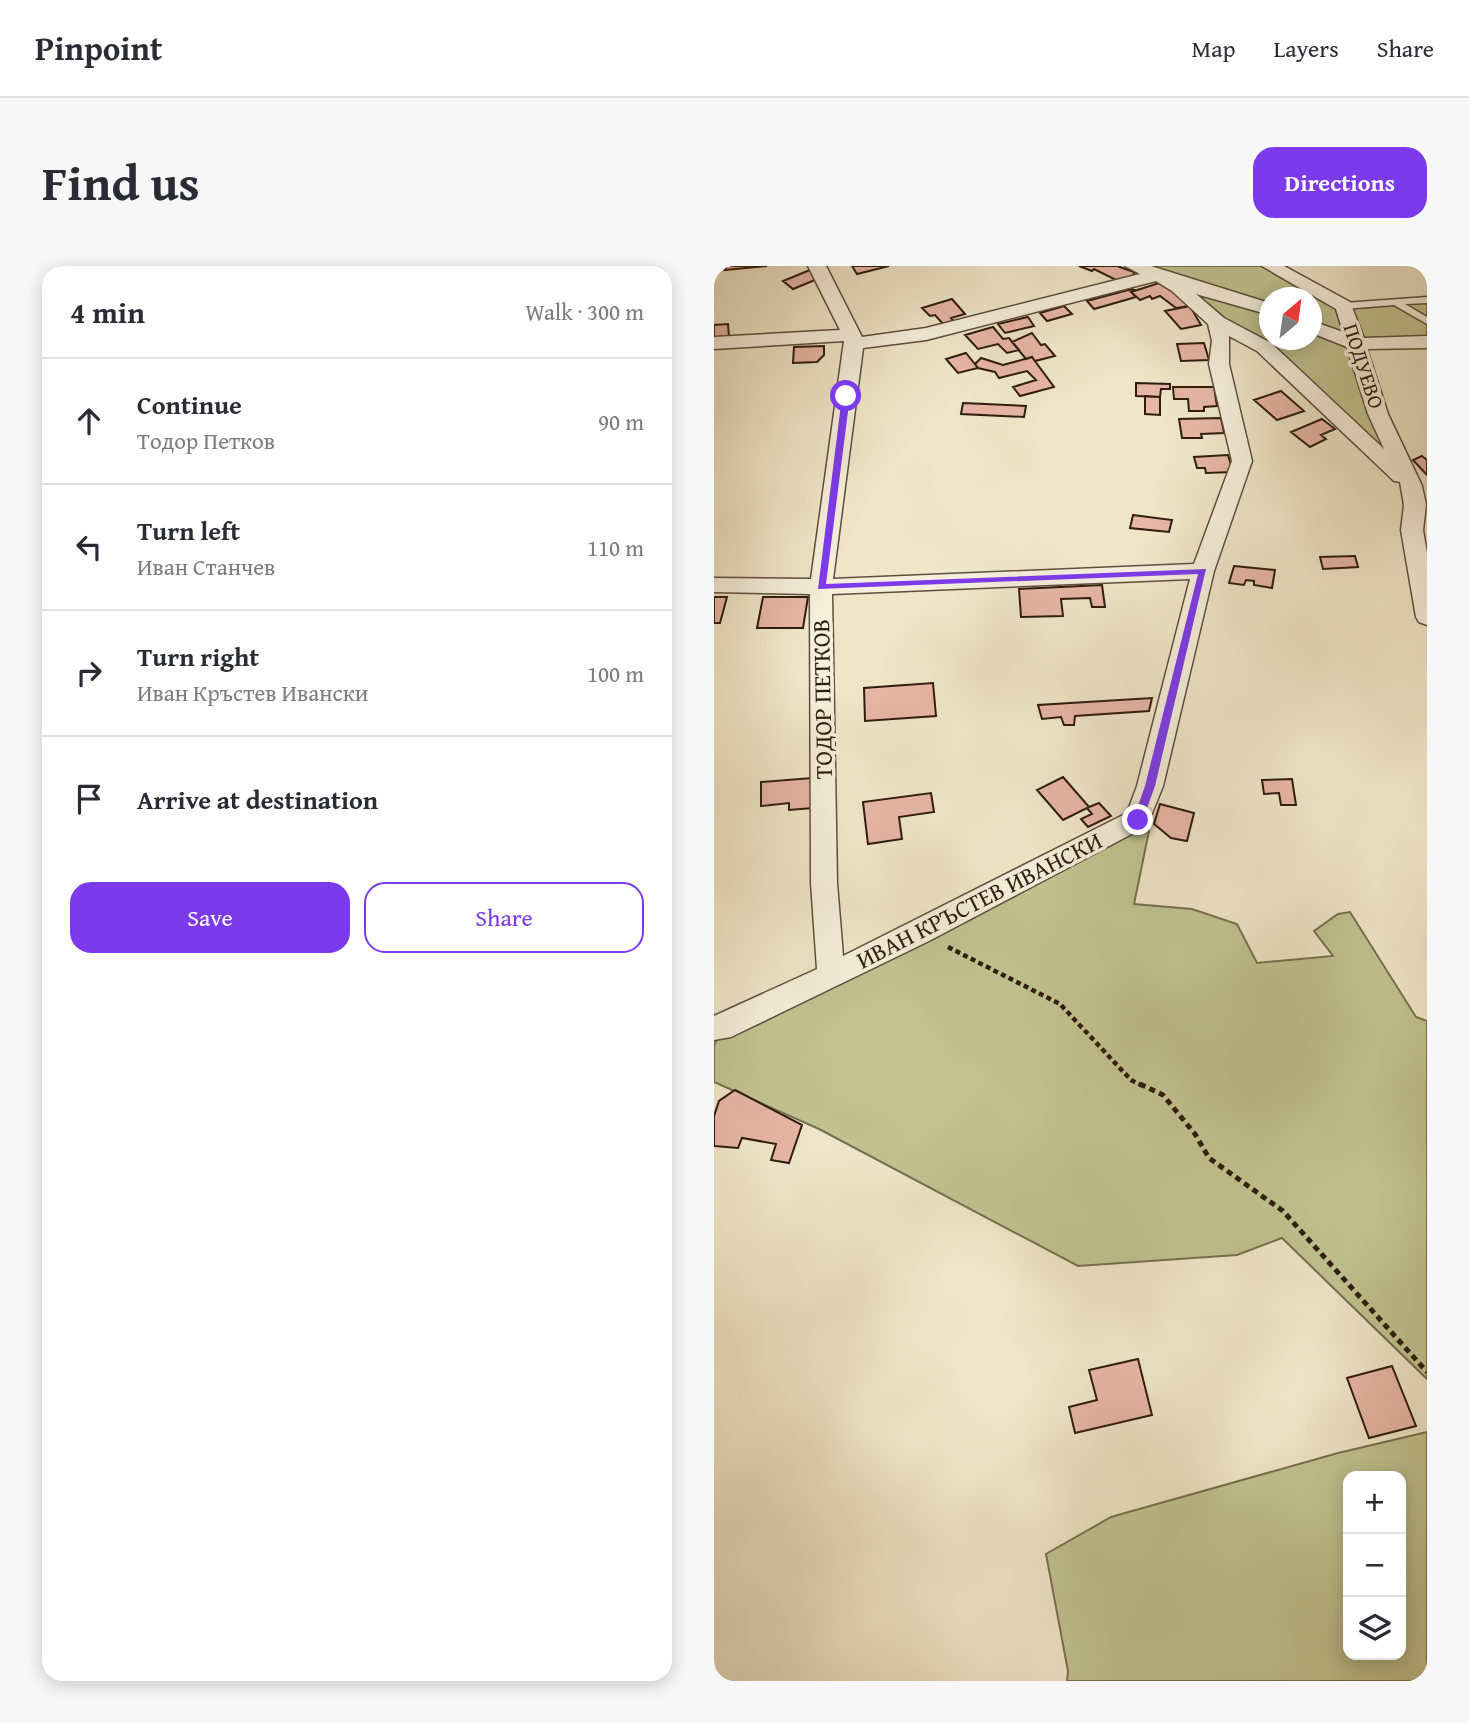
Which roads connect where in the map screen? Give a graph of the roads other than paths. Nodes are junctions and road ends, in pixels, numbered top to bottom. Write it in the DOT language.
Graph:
graph roads {
  1 [pos="817,266"];
  2 [pos="1134,266"];
  3 [pos="1271,266"];
  4 [pos="1159,275"];
  5 [pos="1427,300"];
  6 [pos="1394,301"];
  7 [pos="1259,306"];
  8 [pos="1344,306"];
  9 [pos="1427,321"];
  10 [pos="1216,322"];
  11 [pos="1322,331"];
  12 [pos="853,340"];
  13 [pos="1427,342"];
  14 [pos="714,343"];
  15 [pos="1358,344"];
  16 [pos="1419,491"];
  17 [pos="1419,526"];
  18 [pos="1203,571"];
  19 [pos="714,585"];
  20 [pos="821,587"];
  21 [pos="1427,617"];
  22 [pos="831,975"];
  23 [pos="716,1034"];
  1 -- 12 [label="street"];
  2 -- 4 [label="street"];
  3 -- 8 [label="street, ПОДУЕВО"];
  4 -- 7 [label="street"];
  4 -- 10 [label="street"];
  4 -- 12 [label="street"];
  5 -- 6 [label="lane"];
  6 -- 8 [label="lane"];
  6 -- 9 [label="lane"];
  8 -- 15 [label="street, ПОДУЕВО"];
  10 -- 16 [label="street"];
  10 -- 18 [label="street, ИВАН КРЪСТЕВ ИВАНСКИ"];
  11 -- 15 [label="street"];
  12 -- 14 [label="street"];
  12 -- 20 [label="street, ТОДОР ПЕТКОВ"];
  13 -- 15 [label="street"];
  15 -- 16 [label="street, ПОДУЕВО"];
  16 -- 17 [label="street"];
  17 -- 21 [label="street"];
  18 -- 20 [label="street"];
  18 -- 22 [label="street, ИВАН КРЪСТЕВ ИВАНСКИ"];
  19 -- 20 [label="street"];
  20 -- 22 [label="street, ТОДОР ПЕТКОВ"];
  22 -- 23 [label="street, ИВАН КРЪСТЕВ ИВАНСКИ"];
}
